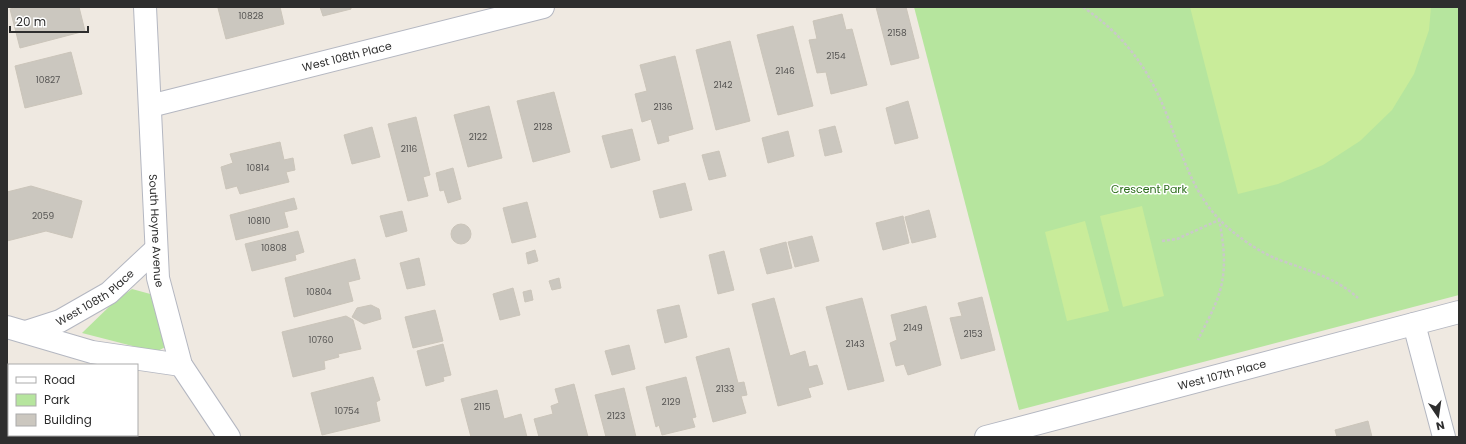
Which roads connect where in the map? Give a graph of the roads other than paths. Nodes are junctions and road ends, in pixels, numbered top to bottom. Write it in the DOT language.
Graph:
graph roads {
  1 [pos="145,7"];
  2 [pos="543,7"];
  3 [pos="150,106"];
  4 [pos="156,248"];
  5 [pos="1459,312"];
  6 [pos="1414,324"];
  7 [pos="16,329"];
  8 [pos="181,365"];
  9 [pos="229,437"];
  10 [pos="986,437"];
  11 [pos="1444,437"];
  1 -- 3 [label="street, South Hoyne Avenue"];
  2 -- 3 [label="street, West 108th Place"];
  3 -- 4 [label="street, South Hoyne Avenue"];
  4 -- 7 [label="street, West 108th Place"];
  4 -- 8 [label="street, South Hoyne Avenue"];
  5 -- 6 [label="street, West 107th Place"];
  6 -- 10 [label="street, West 107th Place"];
  6 -- 11 [label="street"];
  7 -- 8 [label="street, West 108th Place"];
  8 -- 9 [label="street, South Hoyne Avenue"];
}
